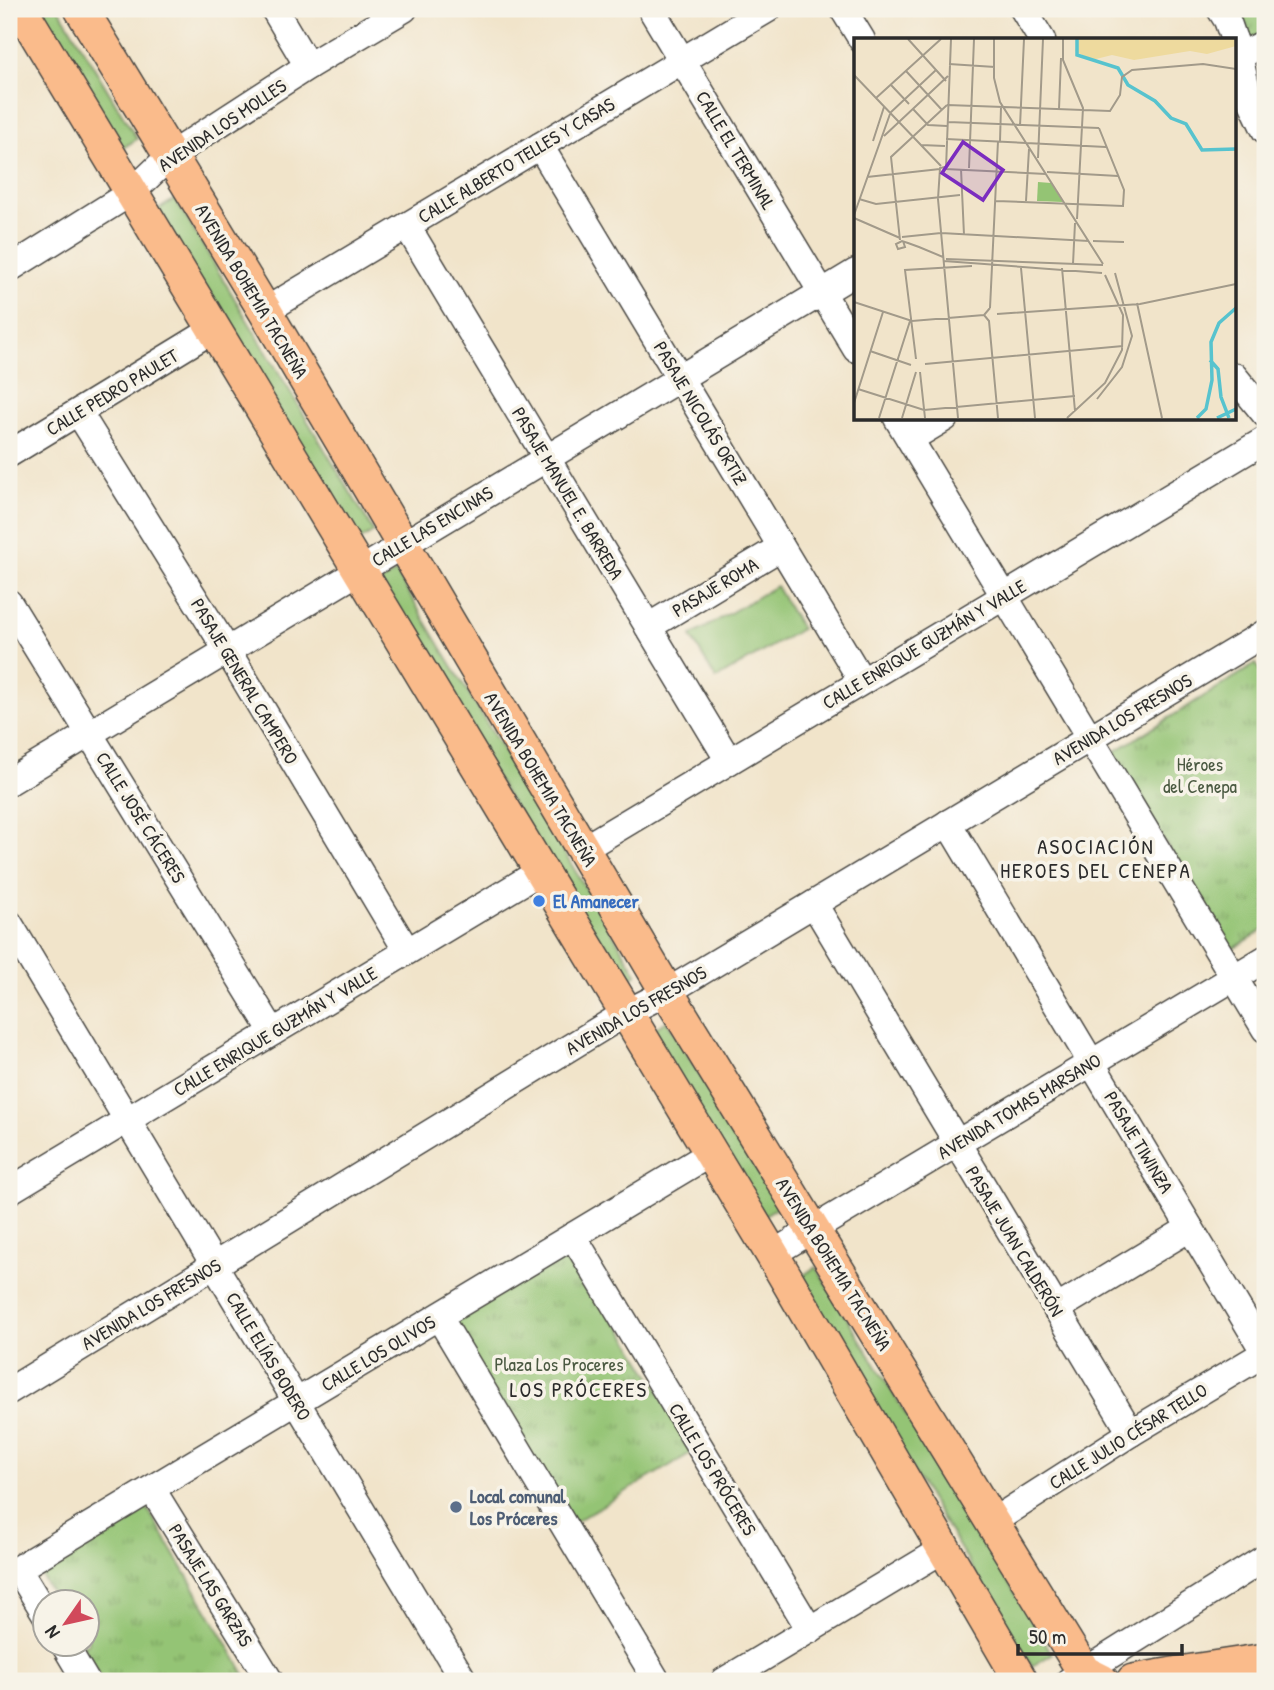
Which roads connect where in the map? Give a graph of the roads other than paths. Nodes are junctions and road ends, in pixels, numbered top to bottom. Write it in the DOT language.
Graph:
graph roads {
  1 [pos="21,9"];
  2 [pos="81,9"];
  3 [pos="274,9"];
  4 [pos="404,9"];
  5 [pos="651,9"];
  6 [pos="768,9"];
  7 [pos="843,9"];
  8 [pos="1023,9"];
  9 [pos="1220,9"];
  10 [pos="861,38"];
  11 [pos="1041,38"];
  12 [pos="1232,38"];
  13 [pos="1265,43"];
  14 [pos="1236,49"];
  15 [pos="1236,52"];
  16 [pos="682,60"];
  17 [pos="308,66"];
  18 [pos="1265,130"];
  19 [pos="540,146"];
  20 [pos="171,155"];
  21 [pos="132,192"];
  22 [pos="407,226"];
  23 [pos="9,269"];
  24 [pos="854,273"];
  25 [pos="821,292"];
  26 [pos="265,311"];
  27 [pos="214,329"];
  28 [pos="854,346"];
  29 [pos="680,377"];
  30 [pos="1236,378"];
  31 [pos="79,413"];
  32 [pos="1265,414"];
  33 [pos="938,420"];
  34 [pos="904,429"];
  35 [pos="1265,440"];
  36 [pos="9,454"];
  37 [pos="547,457"];
  38 [pos="402,544"];
  39 [pos="781,547"];
  40 [pos="359,570"];
  41 [pos="1004,596"];
  42 [pos="9,603"];
  43 [pos="649,627"];
  44 [pos="1265,633"];
  45 [pos="227,650"];
  46 [pos="862,681"];
  47 [pos="90,733"];
  48 [pos="1090,738"];
  49 [pos="729,761"];
  50 [pos="9,782"];
  51 [pos="948,823"];
  52 [pos="583,849"];
  53 [pos="541,871"];
  54 [pos="814,904"];
  55 [pos="9,923"];
  56 [pos="407,951"];
  57 [pos="1265,959"];
  58 [pos="1234,978"];
  59 [pos="667,992"];
  60 [pos="626,1013"];
  61 [pos="1265,1029"];
  62 [pos="273,1032"];
  63 [pos="1091,1063"];
  64 [pos="127,1120"];
  65 [pos="957,1143"];
  66 [pos="710,1153"];
  67 [pos="9,1191"];
  68 [pos="1190,1228"];
  69 [pos="813,1229"];
  70 [pos="573,1236"];
  71 [pos="772,1254"];
  72 [pos="214,1265"];
  73 [pos="1056,1309"];
  74 [pos="439,1317"];
  75 [pos="1265,1353"];
  76 [pos="9,1391"];
  77 [pos="296,1401"];
  78 [pos="1131,1433"];
  79 [pos="152,1489"];
  80 [pos="992,1522"];
  81 [pos="944,1549"];
  82 [pos="1265,1558"];
  83 [pos="13,1571"];
  84 [pos="32,1596"];
  85 [pos="810,1630"];
  86 [pos="72,1658"];
  87 [pos="1265,1660"];
  88 [pos="1085,1678"];
  89 [pos="86,1681"];
  90 [pos="270,1681"];
  91 [pos="464,1681"];
  92 [pos="657,1681"];
  93 [pos="724,1681"];
  94 [pos="1021,1681"];
  95 [pos="1133,1681"];
  1 -- 21 [label="main road"];
  2 -- 20 [label="main road, AVENIDA BOHEMIA TACNEÑA"];
  3 -- 17 [label="street"];
  4 -- 17 [label="street, AVENIDA LOS MOLLES"];
  5 -- 16 [label="street, CALLE EL TERMINAL"];
  6 -- 16 [label="street, CALLE ALBERTO TELLES Y CASAS"];
  7 -- 10 [label="street"];
  8 -- 11 [label="street"];
  9 -- 12 [label="street"];
  13 -- 14 [label="street"];
  15 -- 18 [label="street"];
  16 -- 19 [label="street, CALLE ALBERTO TELLES Y CASAS"];
  16 -- 25 [label="street, CALLE EL TERMINAL"];
  17 -- 20 [label="street, AVENIDA LOS MOLLES"];
  19 -- 22 [label="street, CALLE ALBERTO TELLES Y CASAS"];
  19 -- 29 [label="street, PASAJE NICOLÁS ORTIZ"];
  20 -- 21 [label="street, AVENIDA LOS MOLLES"];
  20 -- 26 [label="main road, AVENIDA BOHEMIA TACNEÑA"];
  21 -- 23 [label="street, AVENIDA LOS MOLLES"];
  21 -- 27 [label="main road"];
  22 -- 26 [label="street, CALLE ALBERTO TELLES Y CASAS"];
  22 -- 37 [label="street, PASAJE MANUEL E. BARREDA"];
  24 -- 25 [label="street, CALLE LAS ENCINAS"];
  25 -- 28 [label="street, CALLE EL TERMINAL"];
  25 -- 29 [label="street, CALLE LAS ENCINAS"];
  26 -- 38 [label="main road, AVENIDA BOHEMIA TACNEÑA"];
  27 -- 31 [label="street, CALLE PEDRO PAULET"];
  27 -- 40 [label="main road"];
  29 -- 37 [label="street, CALLE LAS ENCINAS"];
  29 -- 39 [label="street, PASAJE NICOLÁS ORTIZ"];
  30 -- 32 [label="street"];
  31 -- 36 [label="street, CALLE PEDRO PAULET"];
  31 -- 45 [label="street, PASAJE GENERAL CAMPERO"];
  33 -- 34 [label="street"];
  34 -- 41 [label="street"];
  35 -- 41 [label="street, CALLE ENRIQUE GUZMÁN Y VALLE"];
  37 -- 38 [label="street, CALLE LAS ENCINAS"];
  37 -- 43 [label="street, PASAJE MANUEL E. BARREDA"];
  38 -- 40 [label="street, CALLE LAS ENCINAS"];
  38 -- 52 [label="main road, AVENIDA BOHEMIA TACNEÑA"];
  39 -- 43 [label="street, PASAJE ROMA"];
  39 -- 46 [label="street, PASAJE NICOLÁS ORTIZ"];
  40 -- 45 [label="street, CALLE LAS ENCINAS"];
  40 -- 53 [label="main road"];
  41 -- 46 [label="street, CALLE ENRIQUE GUZMÁN Y VALLE"];
  41 -- 48 [label="street"];
  42 -- 47 [label="street, CALLE JOSÉ CÁCERES"];
  43 -- 49 [label="street, PASAJE MANUEL E. BARREDA"];
  44 -- 48 [label="street, AVENIDA LOS FRESNOS"];
  45 -- 47 [label="street, CALLE LAS ENCINAS"];
  45 -- 56 [label="street, PASAJE GENERAL CAMPERO"];
  46 -- 49 [label="street, CALLE ENRIQUE GUZMÁN Y VALLE"];
  47 -- 50 [label="street, CALLE LAS ENCINAS"];
  47 -- 62 [label="street, CALLE JOSÉ CÁCERES"];
  48 -- 51 [label="street, AVENIDA LOS FRESNOS"];
  48 -- 58 [label="street"];
  49 -- 52 [label="street, CALLE ENRIQUE GUZMÁN Y VALLE"];
  51 -- 54 [label="street, AVENIDA LOS FRESNOS"];
  51 -- 63 [label="street, PASAJE TIWINZA"];
  52 -- 59 [label="main road, AVENIDA BOHEMIA TACNEÑA"];
  53 -- 56 [label="street, CALLE ENRIQUE GUZMÁN Y VALLE"];
  53 -- 60 [label="main road"];
  54 -- 59 [label="street, AVENIDA LOS FRESNOS"];
  54 -- 65 [label="street, PASAJE JUAN CALDERÓN"];
  55 -- 64 [label="street, CALLE ELÍAS BODERO"];
  56 -- 62 [label="street, CALLE ENRIQUE GUZMÁN Y VALLE"];
  57 -- 58 [label="street, AVENIDA TOMAS MARSANO"];
  58 -- 61 [label="street"];
  58 -- 63 [label="street, AVENIDA TOMAS MARSANO"];
  59 -- 60 [label="street, AVENIDA LOS FRESNOS"];
  59 -- 69 [label="main road, AVENIDA BOHEMIA TACNEÑA"];
  60 -- 66 [label="main road"];
  60 -- 72 [label="street, AVENIDA LOS FRESNOS"];
  62 -- 64 [label="street, CALLE ENRIQUE GUZMÁN Y VALLE"];
  63 -- 65 [label="street, AVENIDA TOMAS MARSANO"];
  63 -- 68 [label="street, PASAJE TIWINZA"];
  64 -- 67 [label="street, CALLE ENRIQUE GUZMÁN Y VALLE"];
  64 -- 72 [label="street, CALLE ELÍAS BODERO"];
  65 -- 69 [label="street, AVENIDA TOMAS MARSANO"];
  65 -- 73 [label="street, PASAJE JUAN CALDERÓN"];
  66 -- 70 [label="street, CALLE LOS OLIVOS"];
  66 -- 71 [label="main road"];
  68 -- 73 [label="street"];
  68 -- 75 [label="street, PASAJE TIWINZA"];
  69 -- 71 [label="street, AVENIDA TOMAS MARSANO"];
  69 -- 80 [label="main road, AVENIDA BOHEMIA TACNEÑA"];
  70 -- 74 [label="street, CALLE LOS OLIVOS"];
  70 -- 85 [label="street, CALLE LOS PRÓCERES"];
  71 -- 81 [label="main road"];
  72 -- 76 [label="street, AVENIDA LOS FRESNOS"];
  72 -- 77 [label="street, CALLE ELÍAS BODERO"];
  73 -- 78 [label="street, PASAJE JUAN CALDERÓN"];
  74 -- 77 [label="street, CALLE LOS OLIVOS"];
  74 -- 92 [label="street"];
  75 -- 78 [label="street, CALLE JULIO CÉSAR TELLO"];
  77 -- 79 [label="street, CALLE LOS OLIVOS"];
  77 -- 91 [label="street, CALLE ELÍAS BODERO"];
  78 -- 80 [label="street, CALLE JULIO CÉSAR TELLO"];
  79 -- 83 [label="street, CALLE LOS OLIVOS"];
  79 -- 90 [label="street, PASAJE LAS GARZAS"];
  80 -- 88 [label="main road, AVENIDA BOHEMIA TACNEÑA"];
  81 -- 85 [label="street"];
  81 -- 94 [label="main road"];
  82 -- 88 [label="street"];
  83 -- 84 [label="street"];
  85 -- 93 [label="street"];
  86 -- 89 [label="street"];
  87 -- 95 [label="main road"];
}
